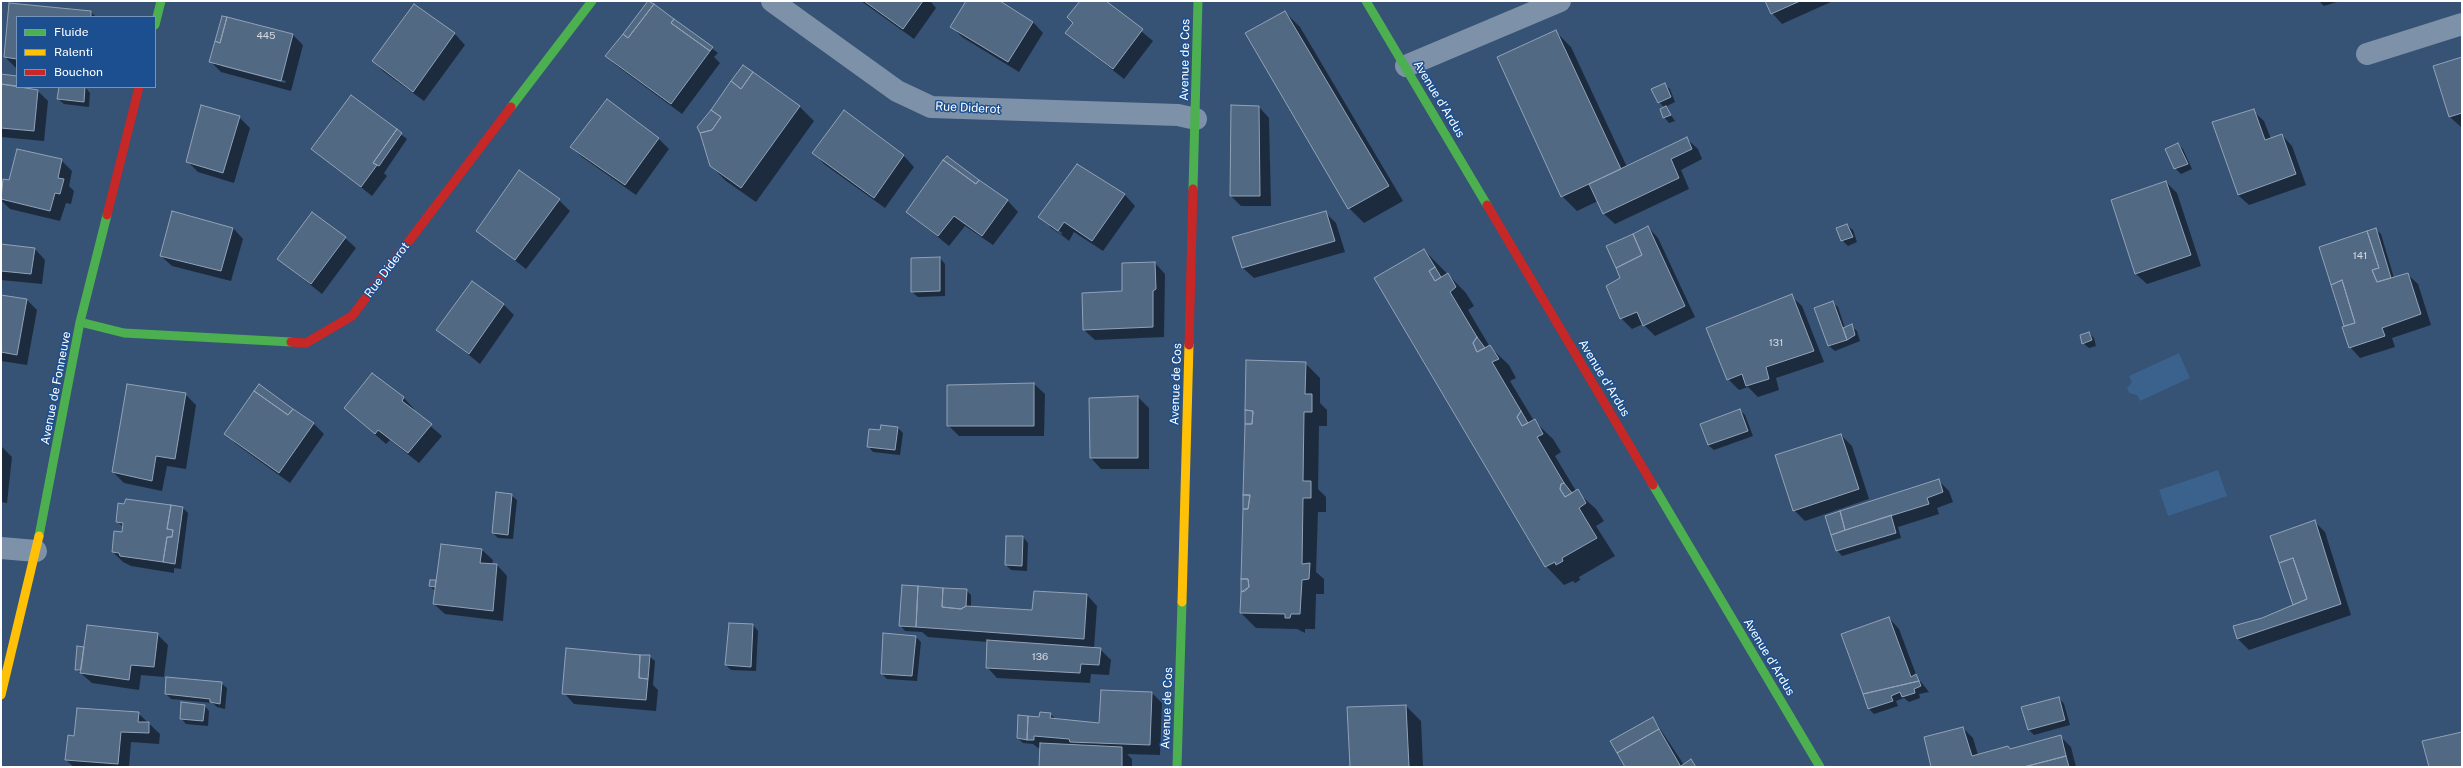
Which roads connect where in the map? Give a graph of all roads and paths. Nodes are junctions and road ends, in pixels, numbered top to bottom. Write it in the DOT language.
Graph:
graph roads {
  1 [pos="161,1"];
  2 [pos="592,1"];
  3 [pos="772,1"];
  4 [pos="1198,1"];
  5 [pos="1366,1"];
  6 [pos="1560,1"];
  7 [pos="156,21"];
  8 [pos="2462,24"];
  9 [pos="2367,54"];
  10 [pos="1406,66"];
  11 [pos="139,88"];
  12 [pos="1196,119"];
  13 [pos="80,322"];
  14 [pos="1,548"];
  15 [pos="36,551"];
  16 [pos="1,695"];
  17 [pos="1177,767"];
  18 [pos="1820,767"];
  1 -- 7 [label="street"];
  2 -- 13 [label="street, Rue Diderot"];
  3 -- 12 [label="street, Rue Diderot"];
  4 -- 12 [label="street, Avenue de Cos"];
  5 -- 10 [label="street, Avenue d'Ardus"];
  6 -- 10 [label="street"];
  8 -- 9 [label="street"];
  10 -- 18 [label="street, Avenue d'Ardus"];
  11 -- 13 [label="street, Avenue de Fonneuve"];
  12 -- 17 [label="street, Avenue de Cos"];
  13 -- 15 [label="street, Avenue de Fonneuve"];
  14 -- 15 [label="street"];
  15 -- 16 [label="street, Avenue de Fonneuve"];
}
